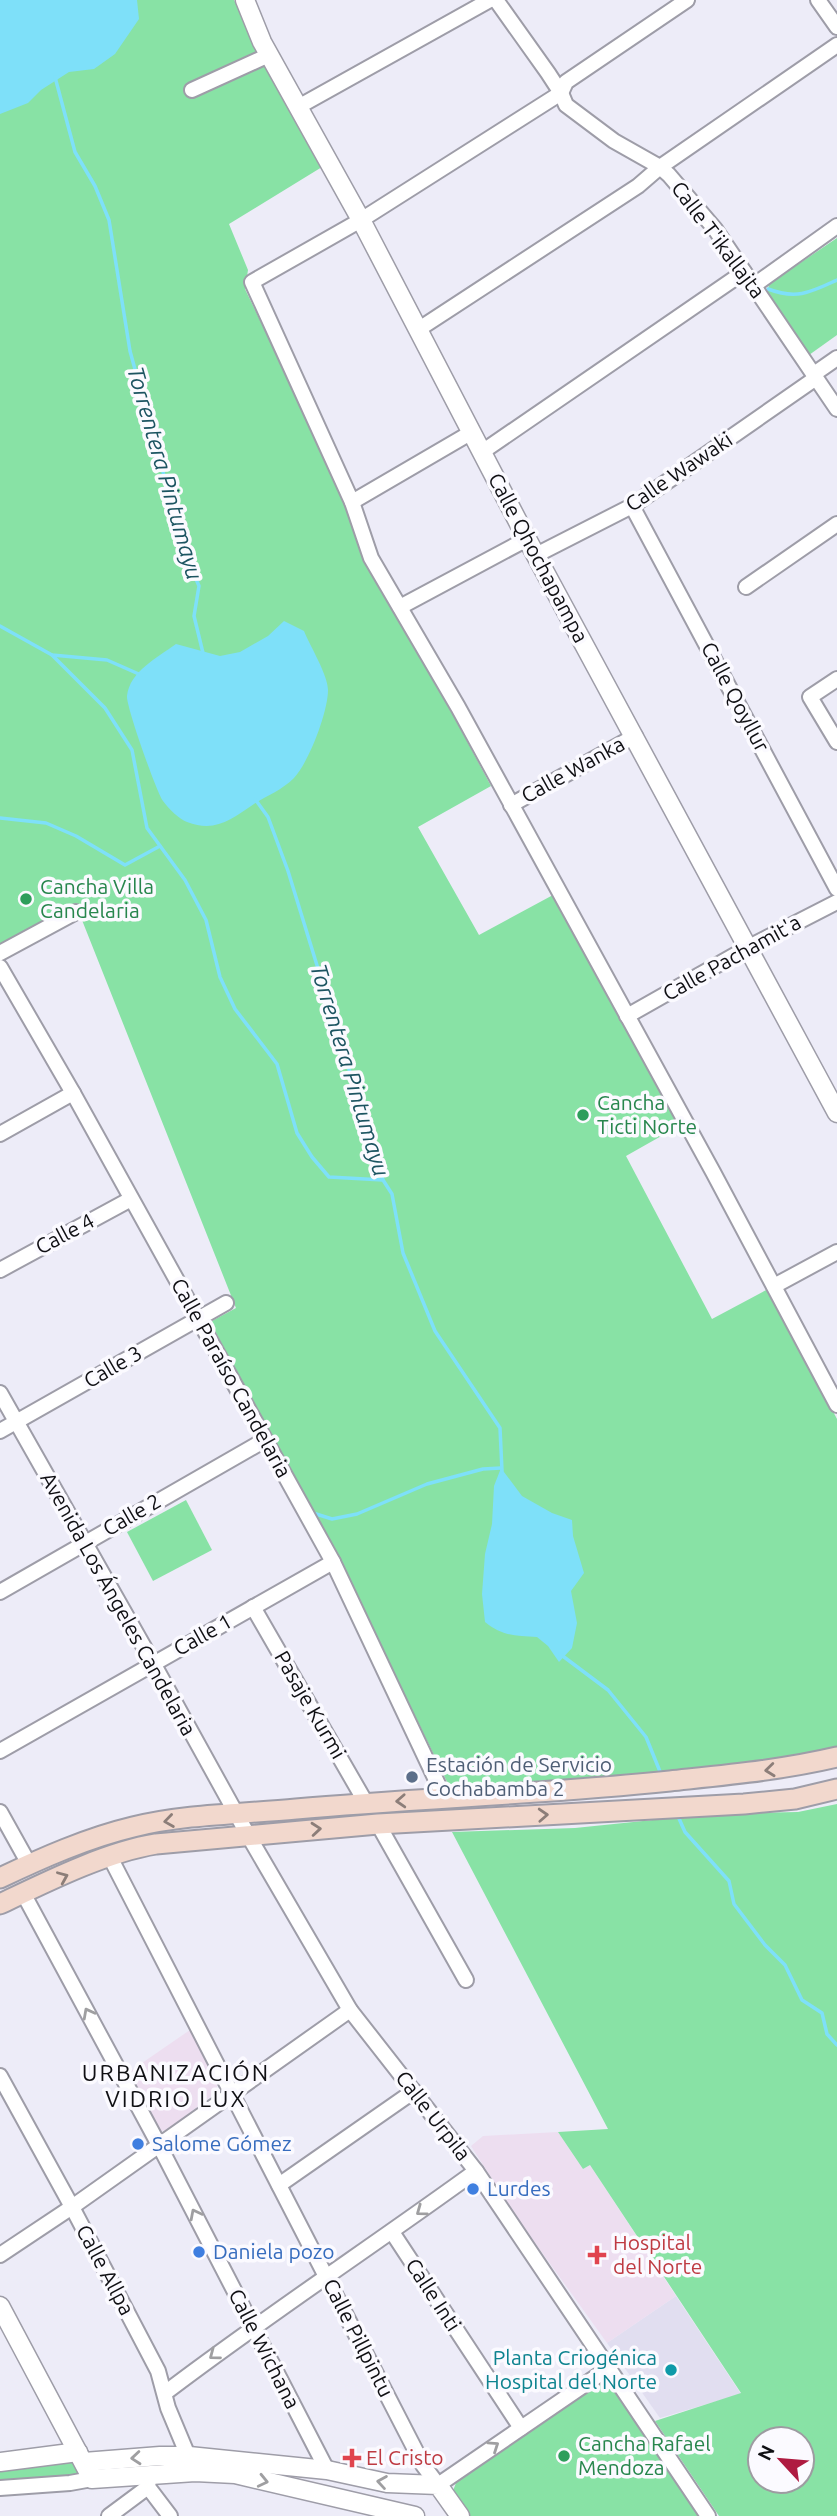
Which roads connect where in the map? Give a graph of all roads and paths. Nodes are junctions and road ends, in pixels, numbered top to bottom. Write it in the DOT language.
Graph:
graph roads {
  1 [pos="244,0"];
  2 [pos="490,0"];
  3 [pos="496,0"];
  4 [pos="687,0"];
  5 [pos="818,0"];
  6 [pos="837,27"];
  7 [pos="837,45"];
  8 [pos="270,55"];
  9 [pos="192,90"];
  10 [pos="561,93"];
  11 [pos="298,107"];
  12 [pos="660,167"];
  13 [pos="361,220"];
  14 [pos="837,226"];
  15 [pos="744,272"];
  16 [pos="753,285"];
  17 [pos="419,329"];
  18 [pos="837,358"];
  19 [pos="815,376"];
  20 [pos="837,409"];
  21 [pos="472,432"];
  22 [pos="482,452"];
  23 [pos="352,502"];
  24 [pos="632,506"];
  25 [pos="837,524"];
  26 [pos="531,547"];
  27 [pos="746,587"];
  28 [pos="400,607"];
  29 [pos="837,679"];
  30 [pos="635,736"];
  31 [pos="837,742"];
  32 [pos="511,805"];
  33 [pos="837,889"];
  34 [pos="837,902"];
  35 [pos="76,912"];
  36 [pos="749,947"];
  37 [pos="0,953"];
  38 [pos="0,967"];
  39 [pos="628,1016"];
  40 [pos="73,1093"];
  41 [pos="837,1113"];
  42 [pos="0,1134"];
  43 [pos="131,1199"];
  44 [pos="837,1252"];
  45 [pos="0,1270"];
  46 [pos="774,1286"];
  47 [pos="226,1303"];
  48 [pos="198,1319"];
  49 [pos="0,1393"];
  50 [pos="837,1405"];
  51 [pos="16,1422"];
  52 [pos="0,1431"];
  53 [pos="265,1440"];
  54 [pos="84,1543"];
  55 [pos="333,1562"];
  56 [pos="0,1592"];
  57 [pos="253,1607"];
  58 [pos="153,1663"];
  59 [pos="0,1751"];
  60 [pos="837,1757"];
  61 [pos="837,1789"];
  62 [pos="445,1799"];
  63 [pos="366,1803"];
  64 [pos="0,1812"];
  65 [pos="236,1814"];
  66 [pos="378,1824"];
  67 [pos="248,1835"];
  68 [pos="110,1857"];
  69 [pos="29,1864"];
  70 [pos="0,1878"];
  71 [pos="23,1893"];
  72 [pos="0,1904"];
  73 [pos="466,1980"];
  74 [pos="350,2010"];
  75 [pos="0,2076"];
  76 [pos="414,2091"];
  77 [pos="233,2092"];
  78 [pos="159,2144"];
  79 [pos="476,2171"];
  80 [pos="279,2185"];
  81 [pos="72,2207"];
  82 [pos="392,2232"];
  83 [pos="0,2255"];
  84 [pos="326,2277"];
  85 [pos="2,2315"];
  86 [pos="253,2326"];
  87 [pos="609,2368"];
  88 [pos="165,2393"];
  89 [pos="521,2428"];
  90 [pos="81,2457"];
  91 [pos="0,2462"];
  92 [pos="192,2464"];
  93 [pos="327,2470"];
  94 [pos="92,2479"];
  95 [pos="149,2481"];
  96 [pos="438,2485"];
  97 [pos="0,2488"];
  98 [pos="109,2516"];
  99 [pos="170,2516"];
  100 [pos="415,2516"];
  101 [pos="460,2516"];
  102 [pos="708,2516"];
  1 -- 8 [label="street, Calle Qhochapampa"];
  2 -- 11 [label="street"];
  3 -- 10 [label="street, Calle T'ikallajta"];
  4 -- 10 [label="street"];
  5 -- 6 [label="street"];
  7 -- 12 [label="street"];
  8 -- 9 [label="street"];
  8 -- 11 [label="street, Calle Qhochapampa"];
  10 -- 12 [label="street, Calle T'ikallajta"];
  10 -- 13 [label="street"];
  11 -- 13 [label="street, Calle Qhochapampa"];
  12 -- 15 [label="street, Calle T'ikallajta"];
  12 -- 17 [label="street"];
  13 -- 17 [label="street, Calle Qhochapampa"];
  13 -- 23 [label="street"];
  14 -- 16 [label="street"];
  15 -- 16 [label="street, Calle T'ikallajta"];
  15 -- 22 [label="street"];
  16 -- 19 [label="street, Calle T'ikallajta"];
  17 -- 21 [label="street, Calle Qhochapampa"];
  18 -- 19 [label="street, Calle Wawaki"];
  19 -- 20 [label="street, Calle T'ikallajta"];
  19 -- 24 [label="street, Calle Wawaki"];
  21 -- 22 [label="street, Calle Qhochapampa"];
  21 -- 23 [label="street"];
  22 -- 26 [label="street, Calle Qhochapampa"];
  23 -- 28 [label="street"];
  24 -- 26 [label="street, Calle Wawaki"];
  24 -- 33 [label="street, Calle Qoyllur"];
  25 -- 27 [label="street"];
  26 -- 28 [label="street, Calle Wawaki"];
  26 -- 30 [label="street, Calle Qhochapampa"];
  28 -- 32 [label="street"];
  29 -- 31 [label="street"];
  30 -- 32 [label="street, Calle Wanka"];
  30 -- 36 [label="street, Calle Qhochapampa"];
  32 -- 39 [label="street"];
  34 -- 36 [label="street, Calle Pachamit'a"];
  35 -- 37 [label="street"];
  36 -- 39 [label="street, Calle Pachamit'a"];
  36 -- 41 [label="street, Calle Qhochapampa"];
  38 -- 40 [label="street, Calle Paraíso Candelaria"];
  39 -- 46 [label="street"];
  40 -- 42 [label="street"];
  40 -- 43 [label="street, Calle Paraíso Candelaria"];
  43 -- 45 [label="street, Calle 4"];
  43 -- 48 [label="street, Calle Paraíso Candelaria"];
  44 -- 46 [label="street"];
  46 -- 50 [label="street"];
  47 -- 48 [label="street, Calle 3"];
  48 -- 51 [label="street, Calle 3"];
  48 -- 53 [label="street, Calle Paraíso Candelaria"];
  49 -- 51 [label="street, Avenida Los Ángeles Candelaria"];
  51 -- 52 [label="street, Calle 3"];
  51 -- 54 [label="street, Avenida Los Ángeles Candelaria"];
  53 -- 54 [label="street, Calle 2"];
  53 -- 55 [label="street, Calle Paraíso Candelaria"];
  54 -- 56 [label="street, Calle 2"];
  54 -- 58 [label="street, Avenida Los Ángeles Candelaria"];
  55 -- 57 [label="street, Calle 1"];
  55 -- 62 [label="street, Calle Paraíso Candelaria"];
  57 -- 58 [label="street, Calle 1"];
  57 -- 63 [label="street, Pasaje Kurmi"];
  58 -- 59 [label="street, Calle 1"];
  58 -- 65 [label="street, Avenida Los Ángeles Candelaria"];
  60 -- 62 [label="main road, one-way"];
  66 -- 61 [label="main road, one-way"];
  62 -- 63 [label="main road, one-way"];
  63 -- 65 [label="main road"];
  64 -- 69 [label="street"];
  65 -- 67 [label="street, Calle Urpila"];
  65 -- 69 [label="main road, one-way"];
  67 -- 66 [label="main road, one-way"];
  66 -- 73 [label="street"];
  67 -- 68 [label="main road"];
  67 -- 74 [label="street, Calle Urpila"];
  71 -- 68 [label="main road, one-way"];
  68 -- 77 [label="street, Calle Pillpintu"];
  69 -- 70 [label="main road"];
  71 -- 72 [label="main road"];
  78 -- 71 [label="street, Calle Wichana, one-way"];
  74 -- 76 [label="street, Calle Urpila"];
  74 -- 77 [label="street"];
  75 -- 81 [label="street, Calle Allpa"];
  76 -- 79 [label="street, Calle Urpila"];
  76 -- 80 [label="street"];
  77 -- 78 [label="street"];
  77 -- 80 [label="street, Calle Pillpintu"];
  78 -- 81 [label="street"];
  86 -- 78 [label="street, Calle Wichana, one-way"];
  79 -- 82 [label="street, one-way"];
  79 -- 87 [label="street, Calle Urpila"];
  80 -- 84 [label="street, Calle Pillpintu"];
  81 -- 83 [label="street"];
  81 -- 88 [label="street, Calle Allpa"];
  82 -- 84 [label="street"];
  82 -- 89 [label="street, Calle Inti"];
  84 -- 86 [label="street"];
  84 -- 96 [label="street, Calle Pillpintu"];
  85 -- 90 [label="street"];
  86 -- 88 [label="street, one-way"];
  86 -- 93 [label="street, Calle Wichana"];
  87 -- 89 [label="street"];
  87 -- 102 [label="street, Calle Urpila"];
  88 -- 92 [label="street, Calle Allpa"];
  96 -- 89 [label="street, one-way"];
  90 -- 91 [label="street"];
  92 -- 90 [label="street, one-way"];
  90 -- 94 [label="street"];
  92 -- 93 [label="street"];
  92 -- 95 [label="street"];
  92 -- 100 [label="street, one-way"];
  96 -- 93 [label="street, one-way"];
  94 -- 95 [label="street"];
  94 -- 97 [label="street"];
  95 -- 98 [label="street"];
  95 -- 99 [label="street"];
  96 -- 101 [label="street, Calle Pillpintu"];
}
